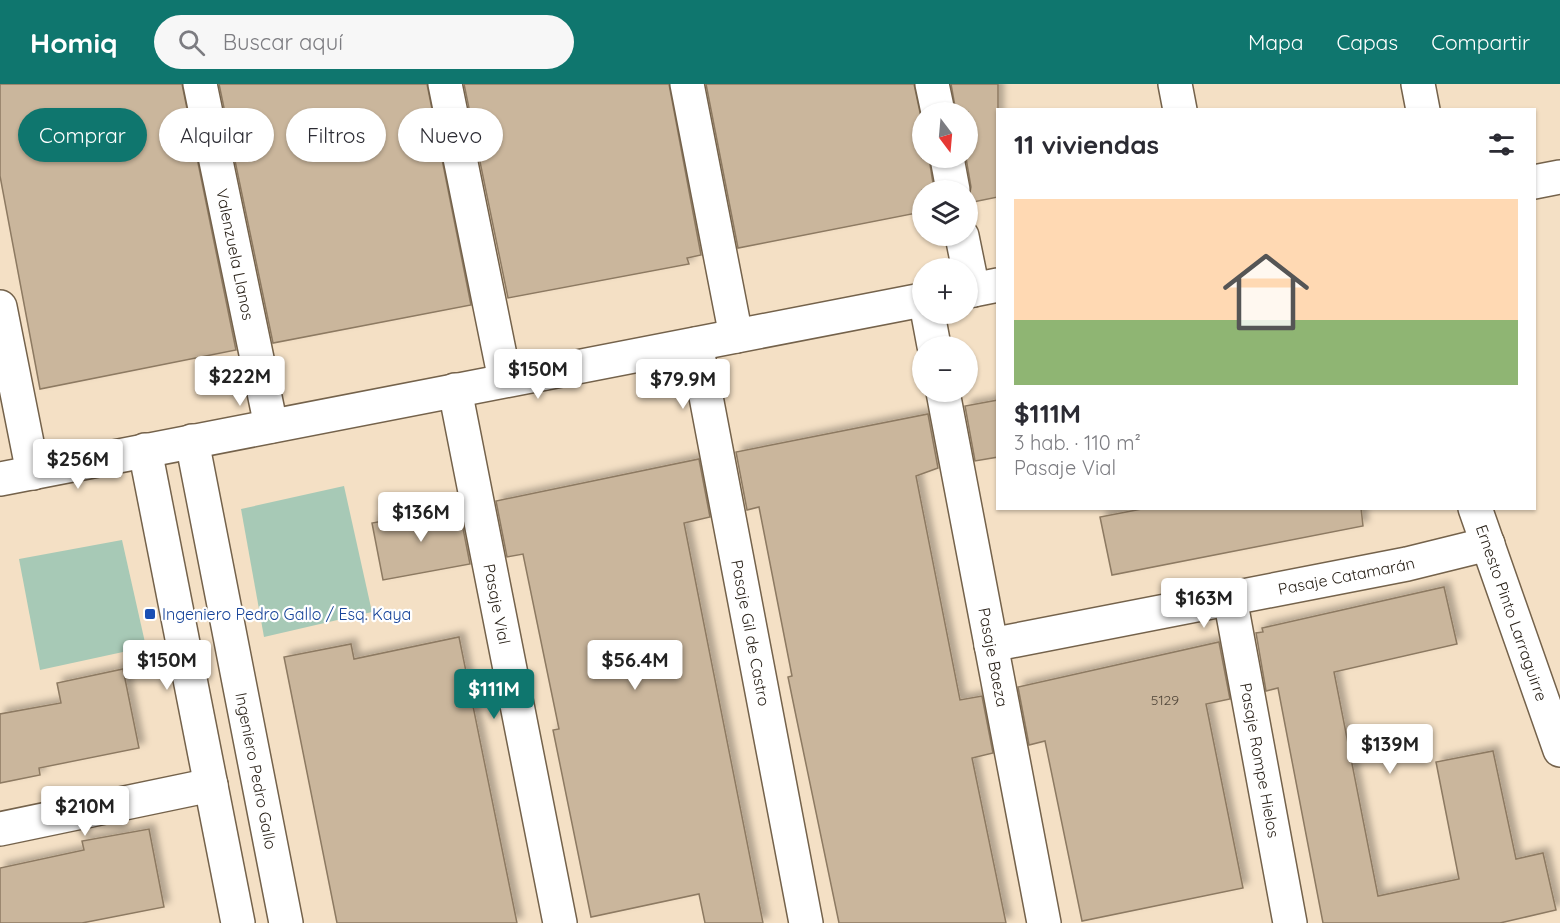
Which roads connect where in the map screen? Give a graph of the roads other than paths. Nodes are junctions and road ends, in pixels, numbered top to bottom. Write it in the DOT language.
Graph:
graph roads {
  1 [pos="200,84"];
  2 [pos="445,84"];
  3 [pos="687,84"];
  4 [pos="932,84"];
  5 [pos="1175,84"];
  6 [pos="1418,84"];
  7 [pos="936,102"];
  8 [pos="1180,108"];
  9 [pos="1424,108"];
  10 [pos="1560,177"];
  11 [pos="1536,182"];
  12 [pos="965,246"];
  13 [pos="979,289"];
  14 [pos="912,302"];
  15 [pos="0,307"];
  16 [pos="736,336"];
  17 [pos="696,344"];
  18 [pos="505,380"];
  19 [pos="455,390"];
  20 [pos="945,402"];
  21 [pos="271,426"];
  22 [pos="192,441"];
  23 [pos="144,450"];
  24 [pos="33,473"];
  25 [pos="0,479"];
  26 [pos="1477,510"];
  27 [pos="1488,544"];
  28 [pos="1230,598"];
  29 [pos="991,645"];
  30 [pos="1560,750"];
  31 [pos="211,785"];
  32 [pos="0,829"];
  33 [pos="238,923"];
  34 [pos="286,923"];
  35 [pos="560,923"];
  36 [pos="806,923"];
  37 [pos="1044,923"];
  38 [pos="1290,923"];
  1 -- 21 [label="street, Valenzuela Llanos"];
  2 -- 18 [label="street"];
  3 -- 16 [label="street"];
  4 -- 7 [label="street"];
  5 -- 8 [label="street"];
  6 -- 9 [label="street"];
  10 -- 11 [label="street"];
  12 -- 13 [label="street"];
  14 -- 16 [label="street"];
  15 -- 24 [label="street"];
  16 -- 17 [label="street"];
  17 -- 18 [label="street"];
  17 -- 36 [label="street, Pasaje Gil de Castro"];
  18 -- 19 [label="street"];
  19 -- 21 [label="street"];
  19 -- 35 [label="street, Pasaje Vial"];
  20 -- 29 [label="street, Pasaje Baeza"];
  21 -- 22 [label="street"];
  22 -- 23 [label="street"];
  22 -- 34 [label="street, Ingeniero Pedro Gallo"];
  23 -- 24 [label="street"];
  23 -- 31 [label="street"];
  24 -- 25 [label="street"];
  26 -- 27 [label="street, Ernesto Pinto Larraguirre"];
  27 -- 28 [label="street, Pasaje Catamarán"];
  27 -- 30 [label="street, Ernesto Pinto Larraguirre"];
  28 -- 29 [label="street, Pasaje Catamarán"];
  28 -- 38 [label="street, Pasaje Rompe Hielos"];
  29 -- 37 [label="street, Pasaje Baeza"];
  31 -- 32 [label="street"];
  31 -- 33 [label="street"];
}
